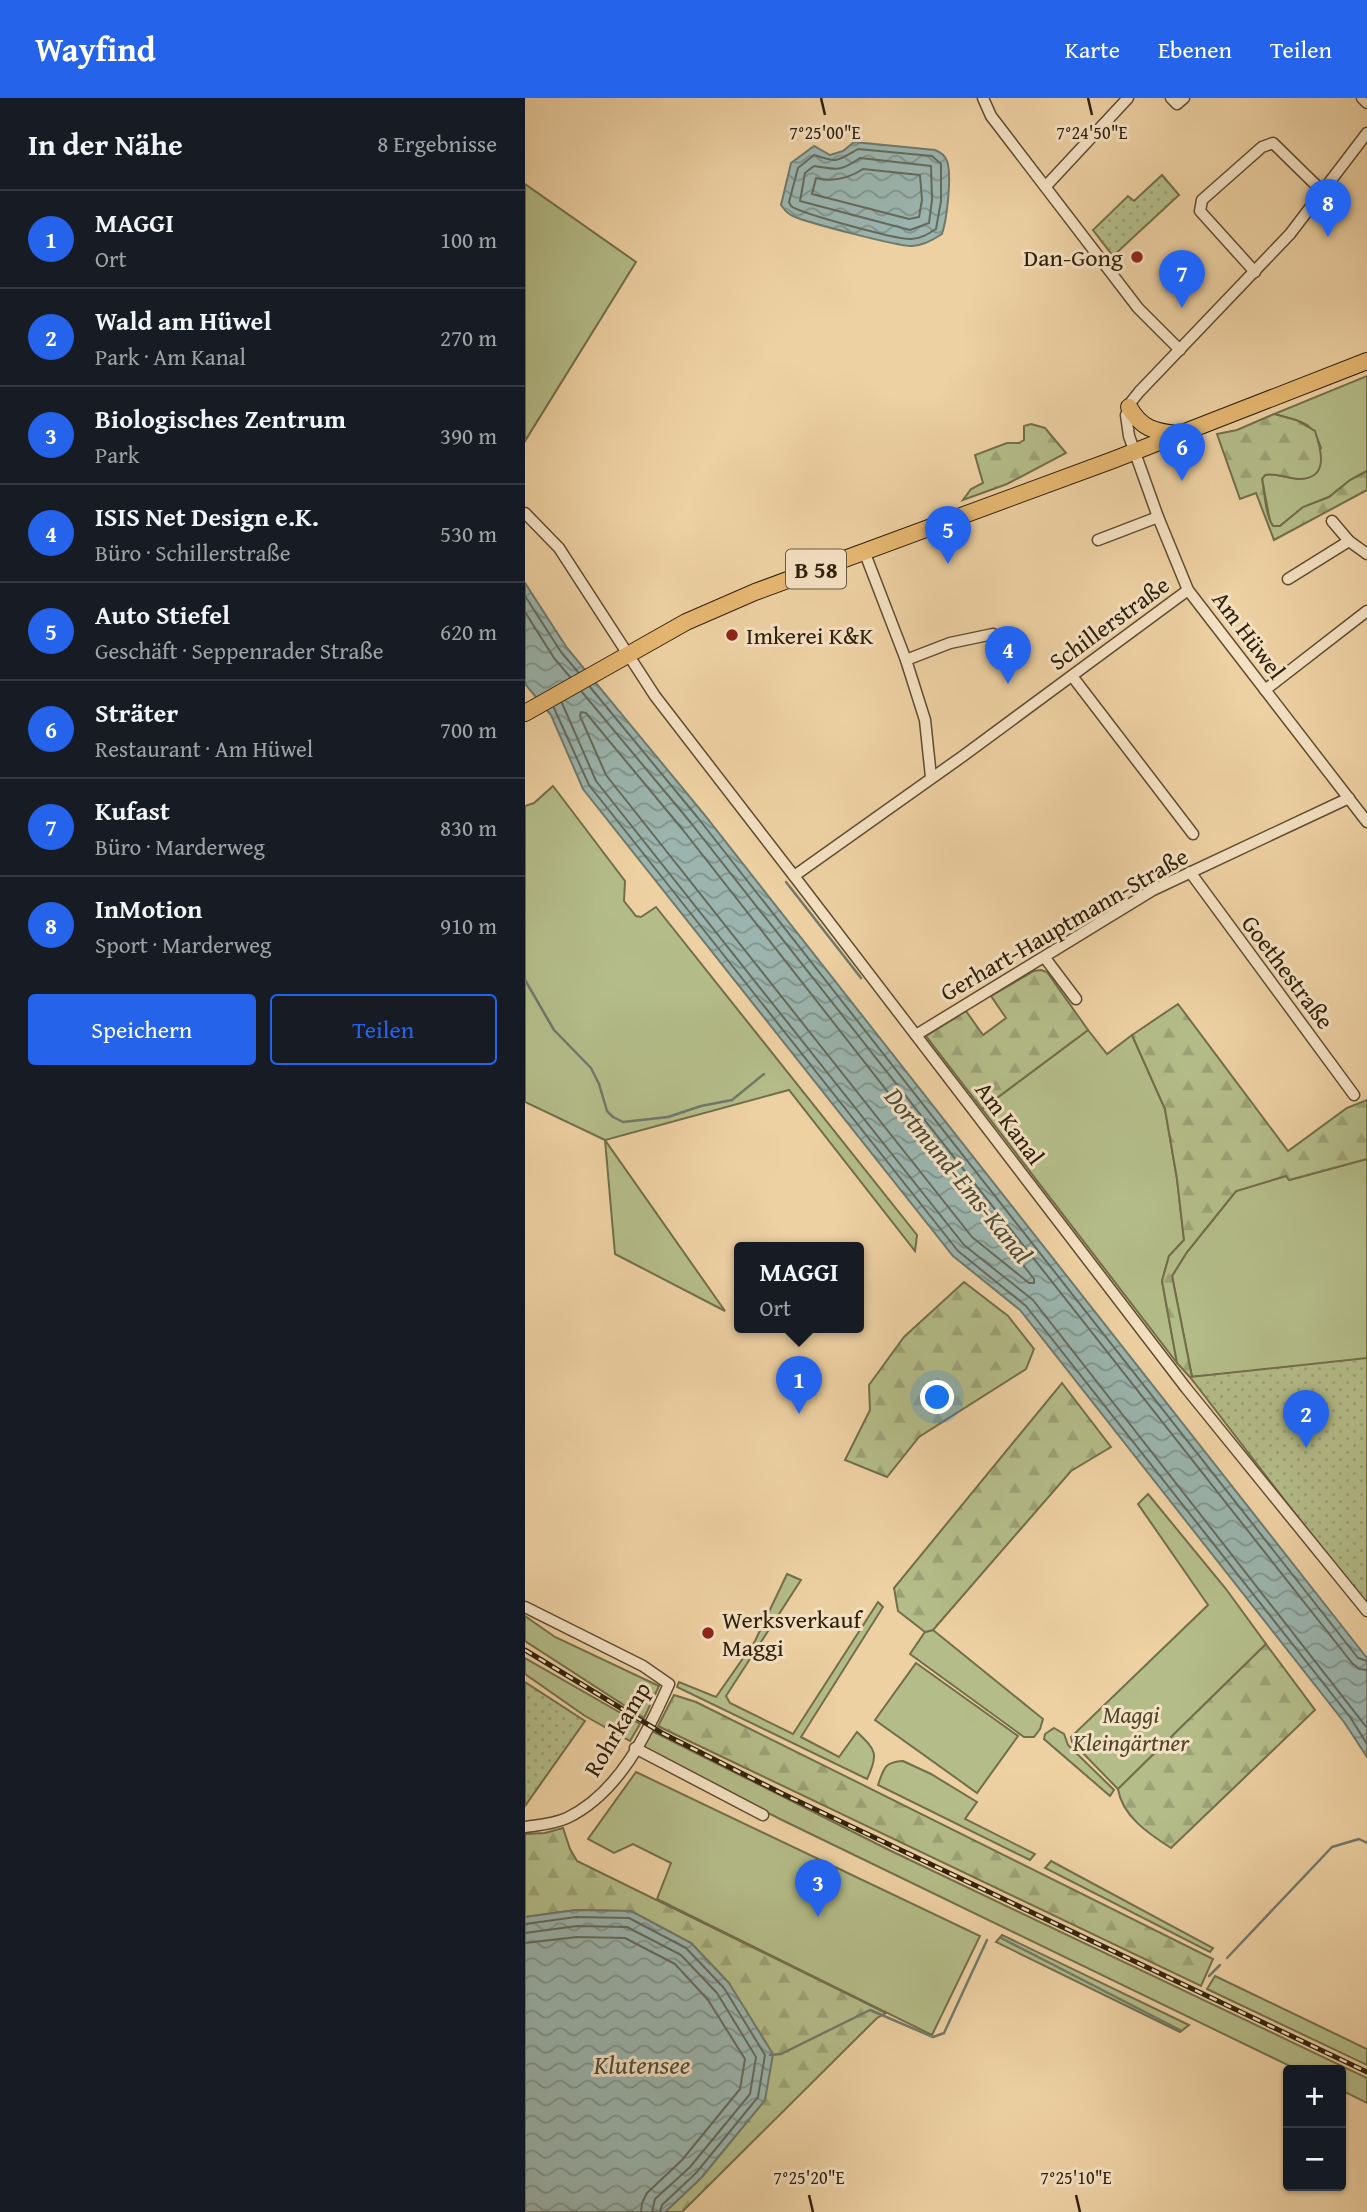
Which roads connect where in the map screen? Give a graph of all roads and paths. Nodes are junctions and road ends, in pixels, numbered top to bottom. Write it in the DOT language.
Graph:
graph roads {
  1 [pos="983,98"];
  2 [pos="1128,98"];
  3 [pos="1171,98"];
  4 [pos="1184,98"];
  5 [pos="1362,98"];
  6 [pos="1367,103"];
  7 [pos="1367,132"];
  8 [pos="1046,186"];
  9 [pos="1321,190"];
  10 [pos="1255,272"];
  11 [pos="1179,350"];
  12 [pos="1367,361"];
  13 [pos="1129,407"];
  14 [pos="1180,434"];
  15 [pos="1134,452"];
  16 [pos="525,513"];
  17 [pos="1158,517"];
  18 [pos="1332,521"];
  19 [pos="1098,541"];
  20 [pos="1349,541"];
  21 [pos="864,551"];
  22 [pos="1367,554"];
  23 [pos="1288,579"];
  24 [pos="1188,590"];
  25 [pos="1367,611"];
  26 [pos="993,634"];
  27 [pos="628,654"];
  28 [pos="906,660"];
  29 [pos="1072,676"];
  30 [pos="1265,691"];
  31 [pos="527,712"];
  32 [pos="931,777"];
  33 [pos="1349,798"];
  34 [pos="1367,822"];
  35 [pos="1193,834"];
  36 [pos="1190,872"];
  37 [pos="794,876"];
  38 [pos="1045,958"];
  39 [pos="1076,999"];
  40 [pos="916,1035"];
  41 [pos="1354,1095"];
  42 [pos="525,1607"];
  43 [pos="1367,1611"];
  44 [pos="635,1748"];
  45 [pos="763,1815"];
  46 [pos="525,1826"];
  1 -- 8 [label="street"];
  2 -- 8 [label="street"];
  3 -- 4 [label="street"];
  5 -- 6 [label="street"];
  7 -- 9 [label="street"];
  8 -- 11 [label="street"];
  9 -- 10 [label="street"];
  9 -- 10 [label="street"];
  10 -- 11 [label="street"];
  11 -- 13 [label="street"];
  12 -- 14 [label="main road, B 58"];
  13 -- 14 [label="main road"];
  13 -- 15 [label="street, Am Hüwel"];
  14 -- 15 [label="main road, B 58"];
  15 -- 17 [label="street, Am Hüwel"];
  15 -- 21 [label="main road, B 58"];
  16 -- 27 [label="street, Am Kanal"];
  17 -- 19 [label="street"];
  17 -- 24 [label="street, Am Hüwel"];
  18 -- 20 [label="street"];
  20 -- 22 [label="street"];
  20 -- 23 [label="street"];
  21 -- 27 [label="main road, B 58"];
  21 -- 28 [label="street"];
  24 -- 29 [label="street, Schillerstraße"];
  24 -- 30 [label="street, Am Hüwel"];
  25 -- 30 [label="street"];
  26 -- 28 [label="street"];
  27 -- 31 [label="main road, B 58"];
  27 -- 37 [label="street, Am Kanal"];
  28 -- 32 [label="street"];
  29 -- 32 [label="street, Schillerstraße"];
  29 -- 35 [label="street"];
  30 -- 33 [label="street, Am Hüwel"];
  32 -- 37 [label="street"];
  33 -- 34 [label="street, Am Hüwel"];
  33 -- 36 [label="street, Gerhart-Hauptmann-Straße"];
  36 -- 38 [label="street, Gerhart-Hauptmann-Straße"];
  36 -- 41 [label="street, Goethestraße"];
  37 -- 40 [label="street, Am Kanal"];
  38 -- 39 [label="street"];
  38 -- 40 [label="street, Gerhart-Hauptmann-Straße"];
  40 -- 43 [label="street, Am Kanal"];
  42 -- 44 [label="street, Rohrkamp"];
  44 -- 45 [label="street"];
  44 -- 46 [label="street, Rohrkamp"];
}
